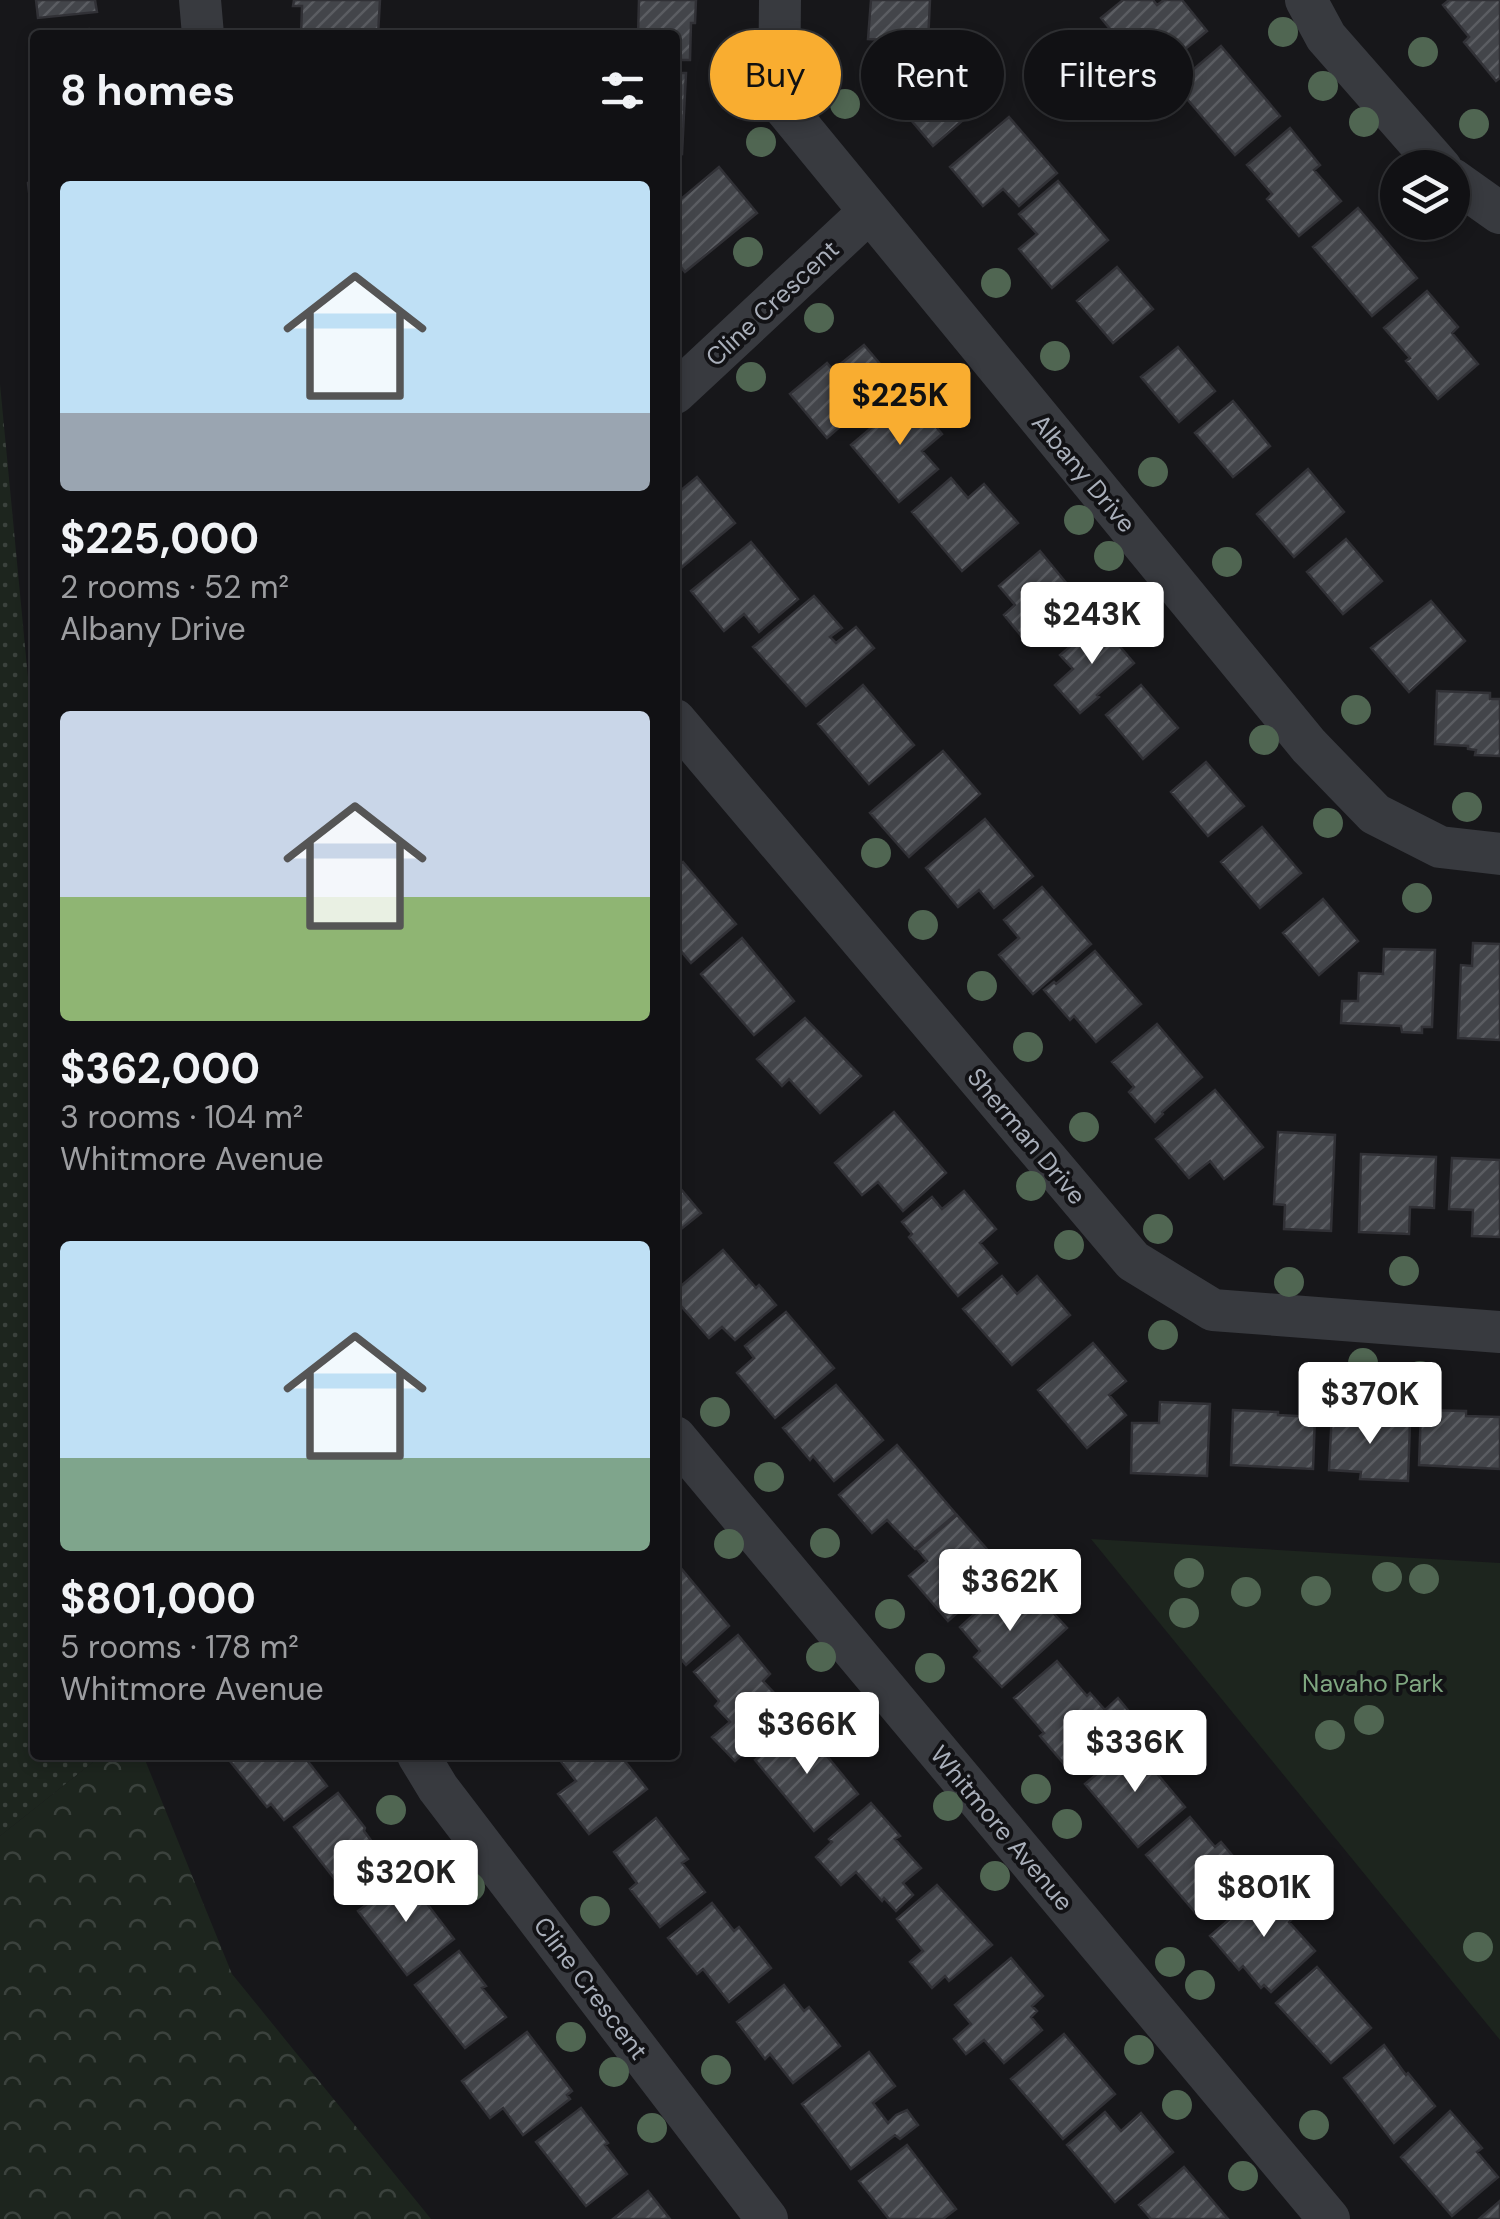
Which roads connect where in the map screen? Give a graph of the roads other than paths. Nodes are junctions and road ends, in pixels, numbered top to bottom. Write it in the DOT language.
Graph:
graph roads {
  1 [pos="200,0"];
  2 [pos="780,0"];
  3 [pos="1306,0"];
  4 [pos="203,30"];
  5 [pos="1425,150"];
  6 [pos="1470,192"];
  7 [pos="869,212"];
  8 [pos="1500,214"];
  9 [pos="680,389"];
  10 [pos="680,726"];
  11 [pos="1500,854"];
  12 [pos="1500,1332"];
  13 [pos="680,1444"];
  14 [pos="421,1760"];
  15 [pos="767,2219"];
  16 [pos="1329,2219"];
  1 -- 4 [label="street"];
  2 -- 7 [label="street, Albany Drive"];
  3 -- 5 [label="street"];
  6 -- 8 [label="street"];
  7 -- 9 [label="street, Cline Crescent"];
  7 -- 11 [label="street, Albany Drive"];
  10 -- 12 [label="street, Sherman Drive"];
  13 -- 16 [label="street, Whitmore Avenue"];
  14 -- 15 [label="street, Cline Crescent"];
}
